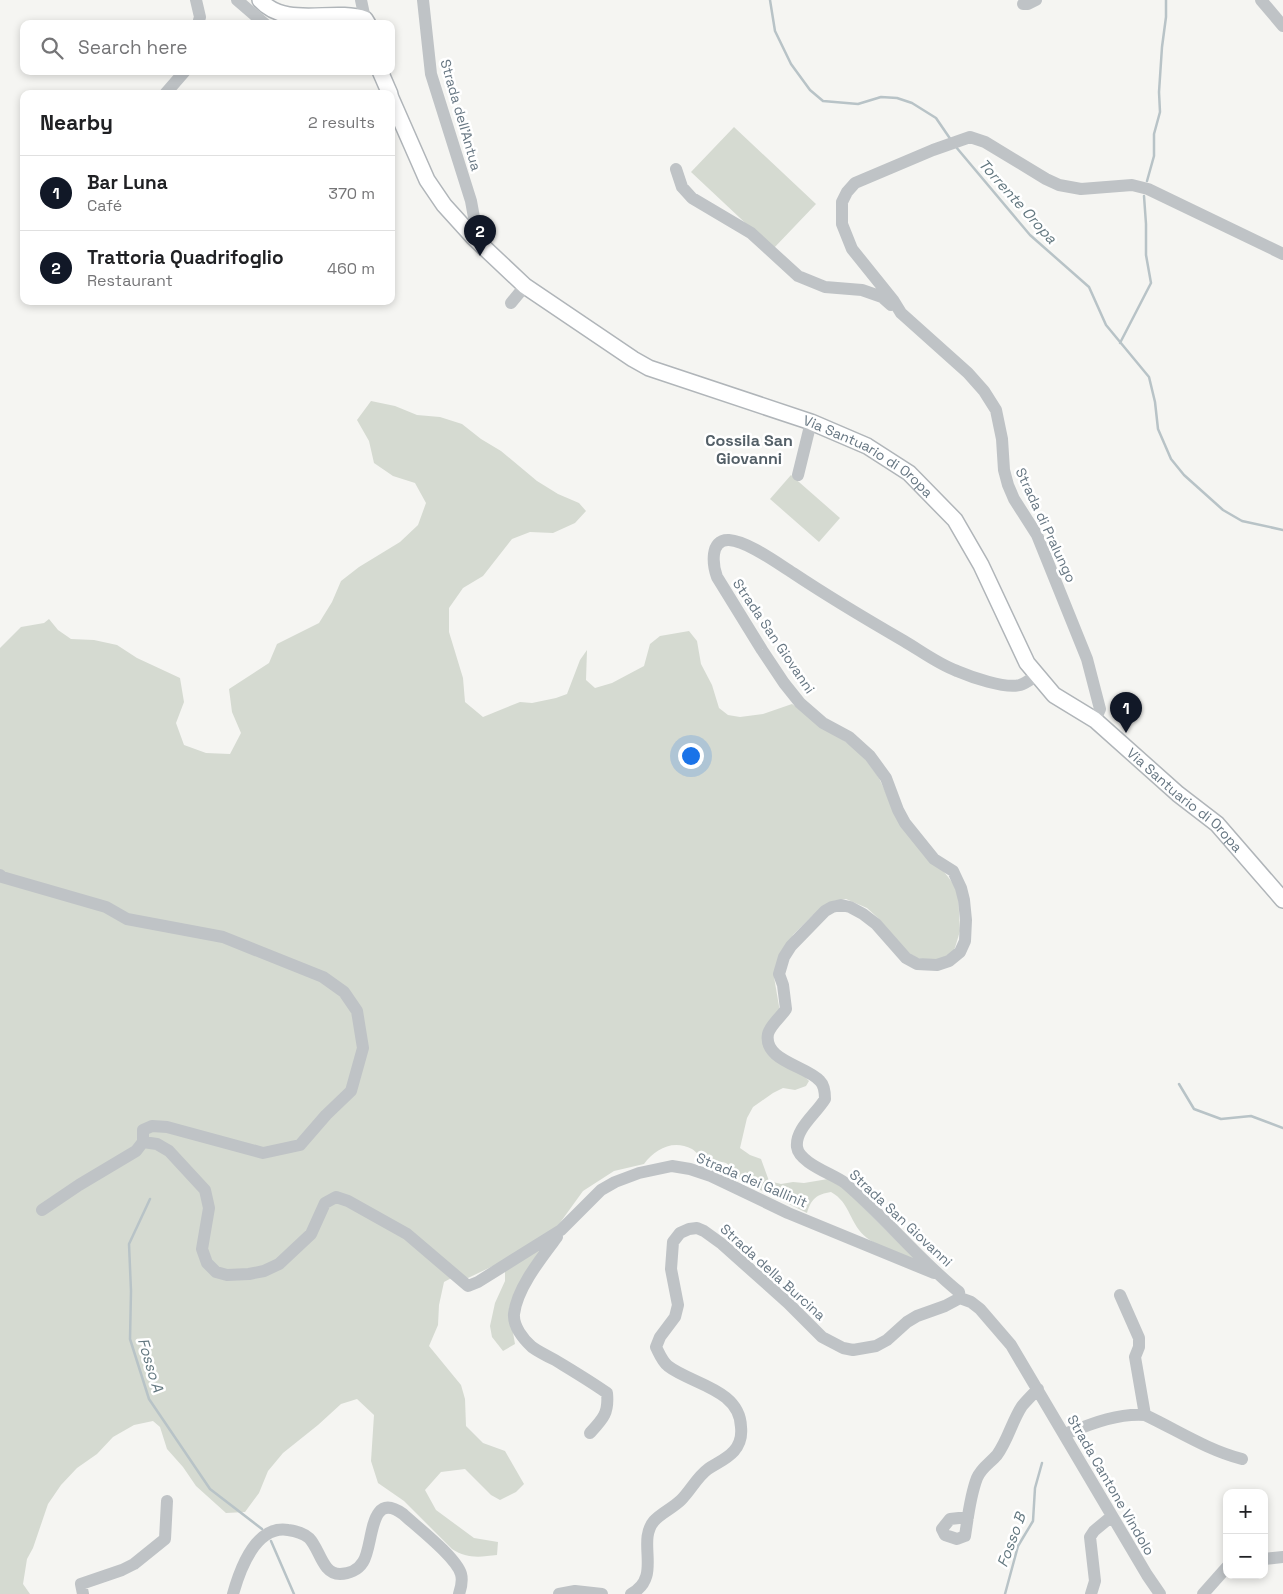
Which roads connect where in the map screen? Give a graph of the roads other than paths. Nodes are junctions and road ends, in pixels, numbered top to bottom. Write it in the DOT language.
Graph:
graph roads {
  1 [pos="196,0"];
  2 [pos="237,0"];
  3 [pos="260,0"];
  4 [pos="361,0"];
  5 [pos="423,0"];
  6 [pos="1261,0"];
  7 [pos="199,20"];
  8 [pos="260,20"];
  9 [pos="325,20"];
  10 [pos="364,20"];
  11 [pos="366,20"];
  12 [pos="1283,26"];
  13 [pos="182,75"];
  14 [pos="382,75"];
  15 [pos="168,90"];
  16 [pos="388,90"];
  17 [pos="395,107"];
  18 [pos="676,169"];
  19 [pos="473,237"];
  20 [pos="1283,254"];
  21 [pos="525,286"];
  22 [pos="510,303"];
  23 [pos="901,313"];
  24 [pos="811,422"];
  25 [pos="798,475"];
  26 [pos="1036,676"];
  27 [pos="1095,720"];
  28 [pos="0,875"];
  29 [pos="1283,900"];
  30 [pos="143,1142"];
  31 [pos="42,1210"];
  32 [pos="561,1230"];
  33 [pos="939,1276"];
  34 [pos="1120,1295"];
  35 [pos="960,1298"];
  36 [pos="1038,1389"];
  37 [pos="1145,1415"];
  38 [pos="590,1433"];
  39 [pos="1065,1434"];
  40 [pos="1242,1459"];
  41 [pos="167,1501"];
  42 [pos="1112,1516"];
  43 [pos="968,1517"];
  44 [pos="1283,1557"];
  45 [pos="1268,1559"];
  46 [pos="1223,1572"];
  47 [pos="83,1594"];
  48 [pos="233,1594"];
  49 [pos="459,1594"];
  50 [pos="559,1594"];
  51 [pos="602,1594"];
  52 [pos="632,1594"];
  53 [pos="1091,1594"];
  54 [pos="1160,1594"];
  55 [pos="1203,1594"];
  1 -- 7 [label="street"];
  2 -- 8 [label="street"];
  3 -- 9 [label="main road"];
  4 -- 11 [label="street"];
  5 -- 19 [label="street, Strada dell'Antua"];
  6 -- 12 [label="street"];
  9 -- 10 [label="main road"];
  13 -- 15 [label="street"];
  14 -- 16 [label="main road"];
  17 -- 19 [label="main road, Via Santuario di Oropa"];
  18 -- 23 [label="street"];
  19 -- 21 [label="main road, Via Santuario di Oropa"];
  20 -- 23 [label="street, Strada di Pralungo"];
  21 -- 22 [label="street"];
  21 -- 24 [label="main road, Via Santuario di Oropa"];
  23 -- 27 [label="street, Strada di Pralungo"];
  24 -- 25 [label="street"];
  24 -- 26 [label="main road, Via Santuario di Oropa"];
  26 -- 27 [label="main road, Via Santuario di Oropa"];
  26 -- 33 [label="street, Strada San Giovanni"];
  27 -- 29 [label="main road, Via Santuario di Oropa"];
  28 -- 30 [label="street"];
  30 -- 31 [label="street"];
  30 -- 32 [label="street, Strada dei Gallinit"];
  32 -- 33 [label="street, Strada dei Gallinit"];
  32 -- 38 [label="street"];
  33 -- 35 [label="street, Strada San Giovanni"];
  34 -- 37 [label="street"];
  35 -- 36 [label="street, Strada Cantone Vindolo"];
  35 -- 52 [label="street, Strada della Burcina"];
  36 -- 39 [label="street, Strada Cantone Vindolo"];
  36 -- 43 [label="street"];
  37 -- 39 [label="street"];
  37 -- 40 [label="street"];
  39 -- 42 [label="street, Strada Cantone Vindolo"];
  41 -- 47 [label="street"];
  42 -- 53 [label="street"];
  42 -- 54 [label="street, Strada Cantone Vindolo"];
  44 -- 45 [label="street"];
  46 -- 55 [label="street"];
  48 -- 49 [label="street"];
  50 -- 51 [label="street"];
}
